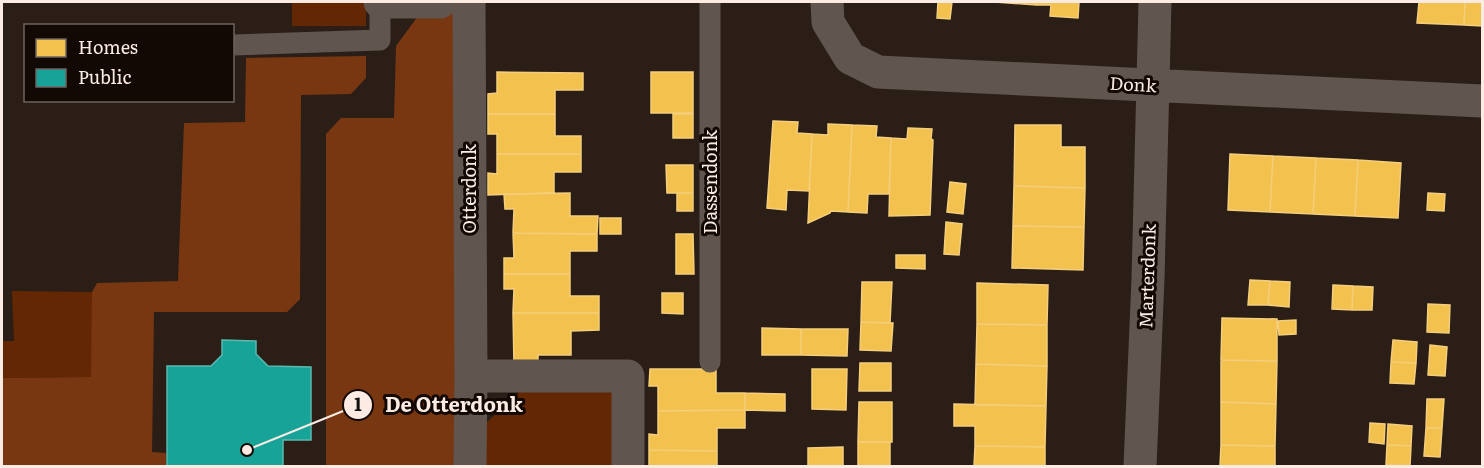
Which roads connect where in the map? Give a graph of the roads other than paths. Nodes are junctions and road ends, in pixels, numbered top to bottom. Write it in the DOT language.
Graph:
graph roads {
  1 [pos="380,2"];
  2 [pos="440,2"];
  3 [pos="469,2"];
  4 [pos="710,2"];
  5 [pos="821,2"];
  6 [pos="827,2"];
  7 [pos="1155,2"];
  8 [pos="234,45"];
  9 [pos="1152,86"];
  10 [pos="1482,101"];
  11 [pos="710,362"];
  12 [pos="471,376"];
  13 [pos="470,466"];
  14 [pos="628,466"];
  15 [pos="1140,466"];
  1 -- 2 [label="street"];
  1 -- 8 [label="lane"];
  3 -- 12 [label="street, Otterdonk"];
  4 -- 11 [label="lane, Dassendonk"];
  5 -- 6 [label="street"];
  6 -- 9 [label="street, Donk"];
  7 -- 9 [label="street, Marterdonk"];
  9 -- 10 [label="street, Donk"];
  9 -- 15 [label="street, Marterdonk"];
  12 -- 13 [label="street, Otterdonk"];
  12 -- 14 [label="street"];
}
